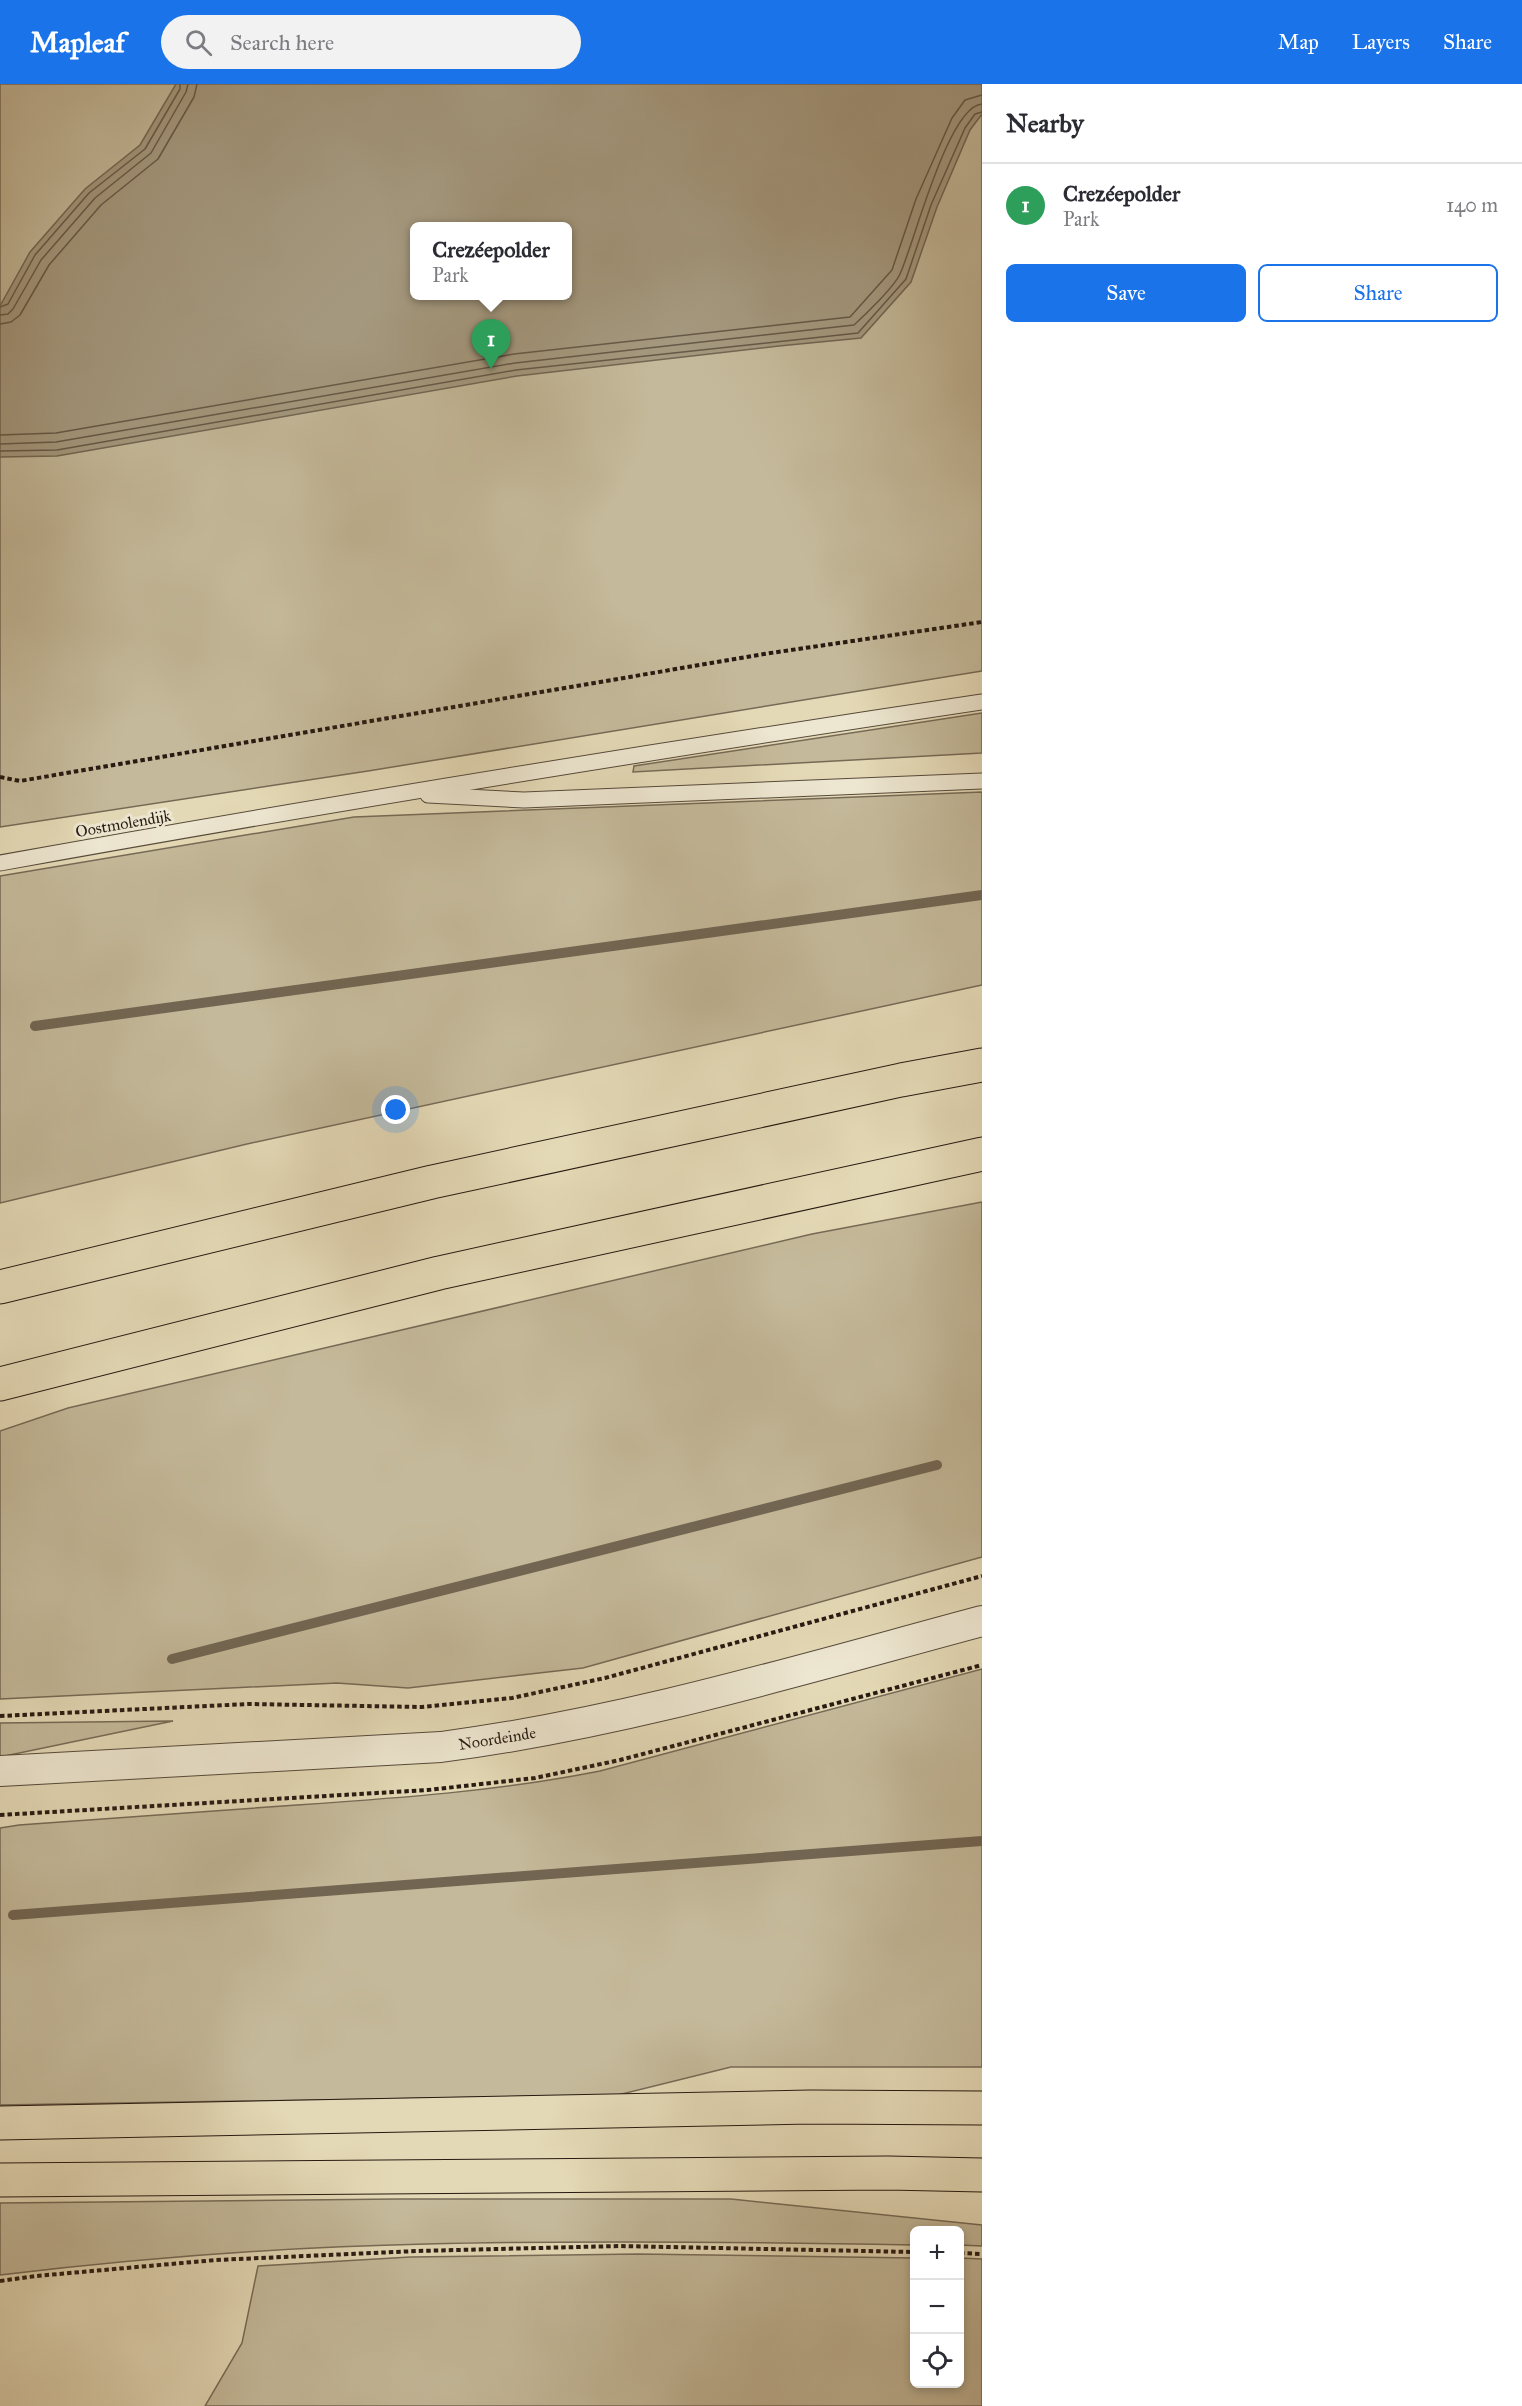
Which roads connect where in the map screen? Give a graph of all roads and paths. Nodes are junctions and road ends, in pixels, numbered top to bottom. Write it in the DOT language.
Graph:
graph roads {
  1 [pos="982,622"];
  2 [pos="982,702"];
  3 [pos="0,777"];
  4 [pos="982,781"];
  5 [pos="398,794"];
  6 [pos="0,863"];
  7 [pos="982,1065"];
  8 [pos="982,1154"];
  9 [pos="0,1287"];
  10 [pos="0,1384"];
  11 [pos="982,1576"];
  12 [pos="982,1622"];
  13 [pos="0,1716"];
  14 [pos="0,1772"];
  15 [pos="982,2108"];
  16 [pos="0,2123"];
  17 [pos="982,2175"];
  18 [pos="0,2180"];
  19 [pos="910,2252"];
  20 [pos="964,2253"];
  21 [pos="982,2254"];
  22 [pos="0,2281"];
  1 -- 3 [label="path"];
  2 -- 5 [label="lane"];
  4 -- 5 [label="lane"];
  5 -- 6 [label="lane, Oostmolendijk"];
  7 -- 9 [label="main road"];
  8 -- 10 [label="main road"];
  11 -- 13 [label="path"];
  12 -- 14 [label="street, Noordeinde"];
  15 -- 16 [label="main road"];
  17 -- 18 [label="main road"];
  19 -- 22 [label="path"];
  20 -- 21 [label="path"];
}
